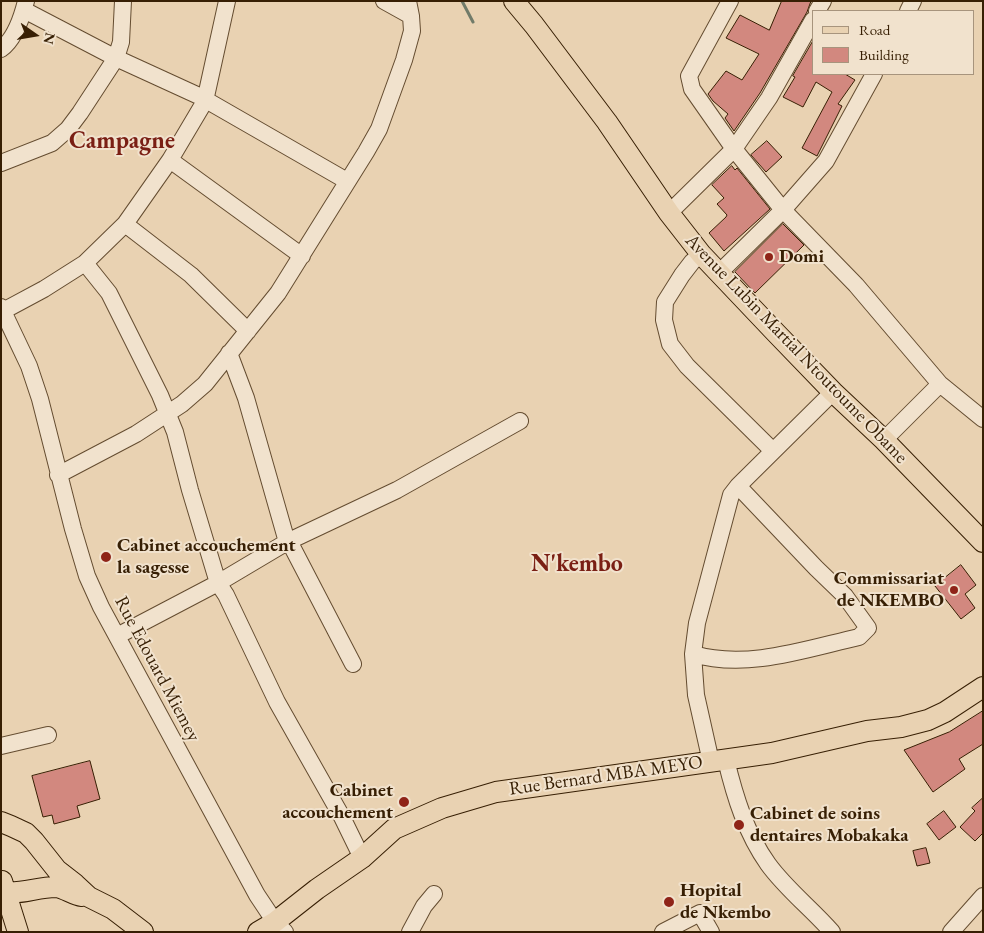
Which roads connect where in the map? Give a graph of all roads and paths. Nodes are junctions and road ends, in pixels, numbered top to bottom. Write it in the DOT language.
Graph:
graph roads {
  1 [pos="123,1"];
  2 [pos="227,1"];
  3 [pos="384,1"];
  4 [pos="514,1"];
  5 [pos="730,1"];
  6 [pos="25,5"];
  7 [pos="410,9"];
  8 [pos="812,22"];
  9 [pos="1,49"];
  10 [pos="116,58"];
  11 [pos="873,75"];
  12 [pos="205,101"];
  13 [pos="734,149"];
  14 [pos="170,160"];
  15 [pos="1,163"];
  16 [pos="347,181"];
  17 [pos="783,210"];
  18 [pos="669,213"];
  19 [pos="125,224"];
  20 [pos="701,254"];
  21 [pos="302,256"];
  22 [pos="85,263"];
  23 [pos="719,273"];
  24 [pos="2,309"];
  25 [pos="248,331"];
  26 [pos="229,353"];
  27 [pos="940,384"];
  28 [pos="833,392"];
  29 [pos="167,414"];
  30 [pos="983,419"];
  31 [pos="520,421"];
  32 [pos="884,440"];
  33 [pos="774,451"];
  34 [pos="58,475"];
  35 [pos="738,486"];
  36 [pos="288,541"];
  37 [pos="983,542"];
  38 [pos="218,583"];
  39 [pos="118,636"];
  40 [pos="693,654"];
  41 [pos="353,664"];
  42 [pos="983,687"];
  43 [pos="48,735"];
  44 [pos="1,746"];
  45 [pos="719,761"];
  46 [pos="1,806"];
  47 [pos="1,822"];
  48 [pos="26,833"];
  49 [pos="42,850"];
  50 [pos="362,858"];
  51 [pos="38,889"];
  52 [pos="2,893"];
  53 [pos="434,894"];
  54 [pos="983,896"];
  55 [pos="89,897"];
  56 [pos="133,928"];
  57 [pos="273,928"];
  58 [pos="9,932"];
  59 [pos="18,932"];
  60 [pos="27,932"];
  61 [pos="410,932"];
  62 [pos="664,932"];
  63 [pos="711,932"];
  64 [pos="832,932"];
  65 [pos="951,932"];
  1 -- 10 [label="street"];
  2 -- 12 [label="street"];
  3 -- 7 [label="street"];
  4 -- 18 [label="main road, Avenue Lubin Martial Ntoutoume Obame"];
  5 -- 13 [label="street"];
  6 -- 9 [label="street"];
  6 -- 10 [label="street"];
  7 -- 16 [label="street"];
  8 -- 13 [label="street"];
  10 -- 12 [label="street"];
  10 -- 15 [label="street"];
  11 -- 17 [label="street"];
  12 -- 14 [label="street"];
  12 -- 16 [label="street"];
  13 -- 17 [label="street"];
  13 -- 18 [label="street"];
  14 -- 19 [label="street"];
  14 -- 21 [label="street"];
  16 -- 21 [label="street"];
  17 -- 23 [label="street"];
  17 -- 27 [label="street"];
  18 -- 20 [label="main road, Avenue Lubin Martial Ntoutoume Obame"];
  19 -- 22 [label="street"];
  19 -- 25 [label="street"];
  20 -- 23 [label="main road, Avenue Lubin Martial Ntoutoume Obame"];
  20 -- 33 [label="street"];
  21 -- 25 [label="street"];
  22 -- 24 [label="street"];
  22 -- 29 [label="street"];
  23 -- 28 [label="main road, Avenue Lubin Martial Ntoutoume Obame"];
  24 -- 34 [label="street, Rue Edouard Miemey"];
  25 -- 26 [label="street"];
  26 -- 29 [label="street"];
  26 -- 36 [label="street"];
  27 -- 30 [label="street"];
  27 -- 32 [label="street"];
  28 -- 32 [label="main road, Avenue Lubin Martial Ntoutoume Obame"];
  28 -- 33 [label="street"];
  29 -- 34 [label="street"];
  29 -- 38 [label="street"];
  31 -- 36 [label="street"];
  32 -- 37 [label="main road, Avenue Lubin Martial Ntoutoume Obame"];
  33 -- 35 [label="street"];
  34 -- 39 [label="street, Rue Edouard Miemey"];
  35 -- 40 [label="street"];
  35 -- 40 [label="street"];
  36 -- 38 [label="street"];
  36 -- 41 [label="street"];
  38 -- 39 [label="street"];
  38 -- 50 [label="street"];
  39 -- 57 [label="street, Rue Edouard Miemey"];
  40 -- 45 [label="street"];
  42 -- 45 [label="main road, Rue Bernard MBA MEYO"];
  43 -- 44 [label="street"];
  45 -- 50 [label="main road, Rue Bernard MBA MEYO"];
  45 -- 64 [label="street"];
  46 -- 48 [label="main road"];
  47 -- 48 [label="main road"];
  48 -- 49 [label="main road"];
  49 -- 51 [label="main road"];
  49 -- 55 [label="main road"];
  50 -- 57 [label="main road, Rue Bernard MBA MEYO"];
  51 -- 52 [label="main road"];
  51 -- 55 [label="main road"];
  51 -- 60 [label="main road"];
  52 -- 58 [label="main road"];
  52 -- 59 [label="main road"];
  53 -- 61 [label="street"];
  54 -- 65 [label="street"];
  55 -- 56 [label="main road"];
  62 -- 63 [label="street"];
}
